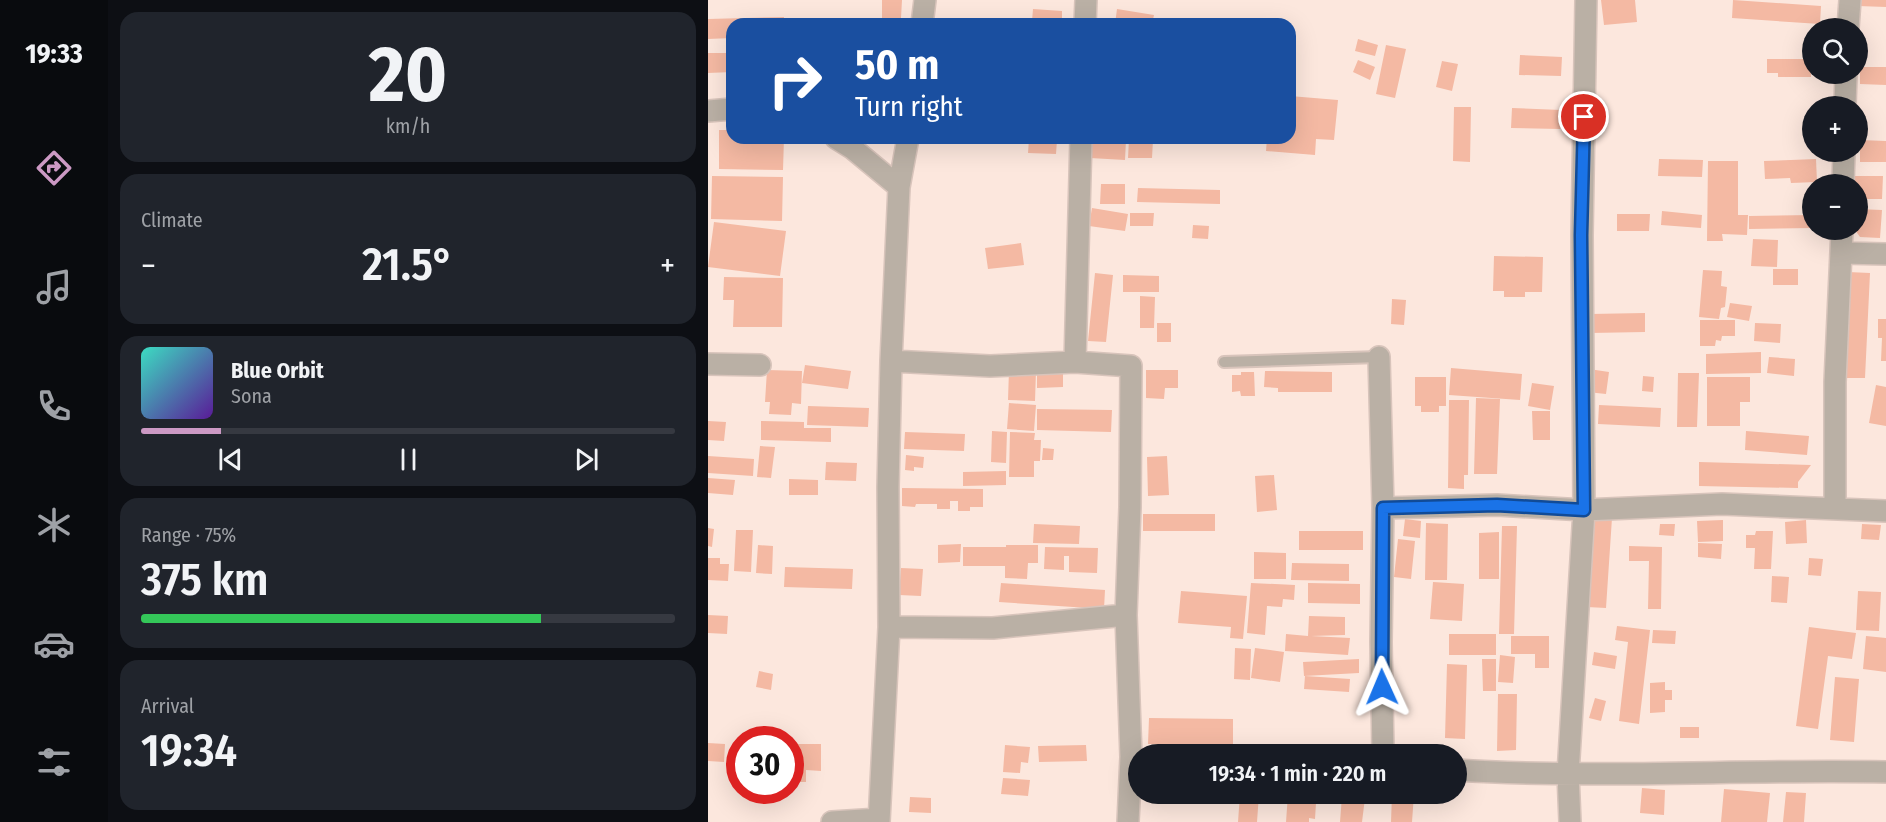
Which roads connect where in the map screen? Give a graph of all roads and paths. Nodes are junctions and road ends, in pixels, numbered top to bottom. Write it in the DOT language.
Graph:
graph roads {
  1 [pos="925,0"];
  2 [pos="1086,0"];
  3 [pos="1586,0"];
  4 [pos="1850,0"];
  5 [pos="923,18"];
  6 [pos="1085,18"];
  7 [pos="1849,18"];
  8 [pos="726,110"];
  9 [pos="708,111"];
  10 [pos="846,144"];
  11 [pos="907,144"];
  12 [pos="1082,144"];
  13 [pos="899,187"];
  14 [pos="1842,240"];
  15 [pos="1842,253"];
  16 [pos="1886,254"];
  17 [pos="1379,357"];
  18 [pos="891,361"];
  19 [pos="1224,362"];
  20 [pos="1075,363"];
  21 [pos="708,364"];
  22 [pos="760,365"];
  23 [pos="1383,508"];
  24 [pos="1835,508"];
  25 [pos="1584,510"];
  26 [pos="1886,510"];
  27 [pos="1126,615"];
  28 [pos="889,627"];
  29 [pos="1134,744"];
  30 [pos="1383,744"];
  31 [pos="1467,770"];
  32 [pos="1886,772"];
  33 [pos="1568,774"];
  34 [pos="1130,804"];
  35 [pos="879,821"];
  36 [pos="832,822"];
  37 [pos="1128,822"];
  38 [pos="1570,822"];
  1 -- 5 [label="street"];
  2 -- 6 [label="street"];
  3 -- 25 [label="street"];
  4 -- 7 [label="street"];
  8 -- 9 [label="street"];
  10 -- 13 [label="street"];
  11 -- 13 [label="street"];
  12 -- 20 [label="street"];
  13 -- 18 [label="street"];
  14 -- 15 [label="street"];
  15 -- 16 [label="street"];
  15 -- 24 [label="street"];
  17 -- 19 [label="lane"];
  17 -- 23 [label="street"];
  18 -- 20 [label="street"];
  18 -- 28 [label="street"];
  20 -- 27 [label="street"];
  21 -- 22 [label="street"];
  23 -- 25 [label="street"];
  23 -- 30 [label="street"];
  24 -- 25 [label="street"];
  24 -- 26 [label="street"];
  25 -- 33 [label="street"];
  27 -- 28 [label="street"];
  27 -- 29 [label="street"];
  28 -- 35 [label="street"];
  31 -- 33 [label="street"];
  32 -- 33 [label="street"];
  33 -- 38 [label="street"];
  34 -- 37 [label="street"];
  35 -- 36 [label="street"];
}
